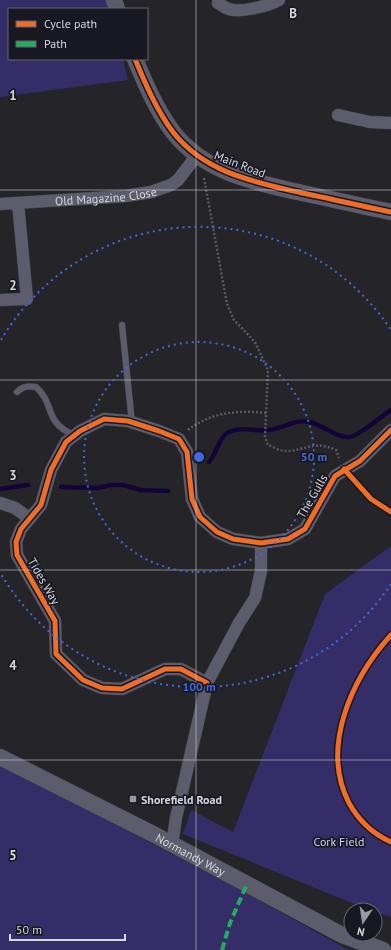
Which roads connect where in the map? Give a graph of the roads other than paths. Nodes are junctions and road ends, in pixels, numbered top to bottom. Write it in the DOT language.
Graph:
graph roads {
  1 [pos="279,0"];
  2 [pos="218,3"];
  3 [pos="135,60"];
  4 [pos="338,116"];
  5 [pos="391,123"];
  6 [pos="199,157"];
  7 [pos="18,203"];
  8 [pos="0,204"];
  9 [pos="391,212"];
  10 [pos="0,300"];
  11 [pos="122,325"];
  12 [pos="17,392"];
  13 [pos="132,423"];
  14 [pos="391,430"];
  15 [pos="74,435"];
  16 [pos="0,504"];
  17 [pos="29,518"];
  18 [pos="261,543"];
  19 [pos="207,683"];
  20 [pos="0,757"];
  21 [pos="172,845"];
  22 [pos="382,950"];
  1 -- 2 [label="street"];
  3 -- 6 [label="street, Main Road"];
  4 -- 5 [label="street"];
  6 -- 7 [label="street, Old Magazine Close"];
  6 -- 9 [label="street, Main Road"];
  7 -- 8 [label="street, Old Magazine Close"];
  7 -- 10 [label="street"];
  11 -- 13 [label="lane"];
  12 -- 15 [label="lane"];
  13 -- 15 [label="street, Tides Way"];
  13 -- 18 [label="street, Tides Way"];
  14 -- 18 [label="street, The Gulls"];
  15 -- 17 [label="street, Tides Way"];
  16 -- 17 [label="street"];
  17 -- 19 [label="street, Tides Way"];
  18 -- 19 [label="street"];
  19 -- 21 [label="street"];
  20 -- 21 [label="street, Normandy Way"];
  21 -- 22 [label="street, Normandy Way"];
}
